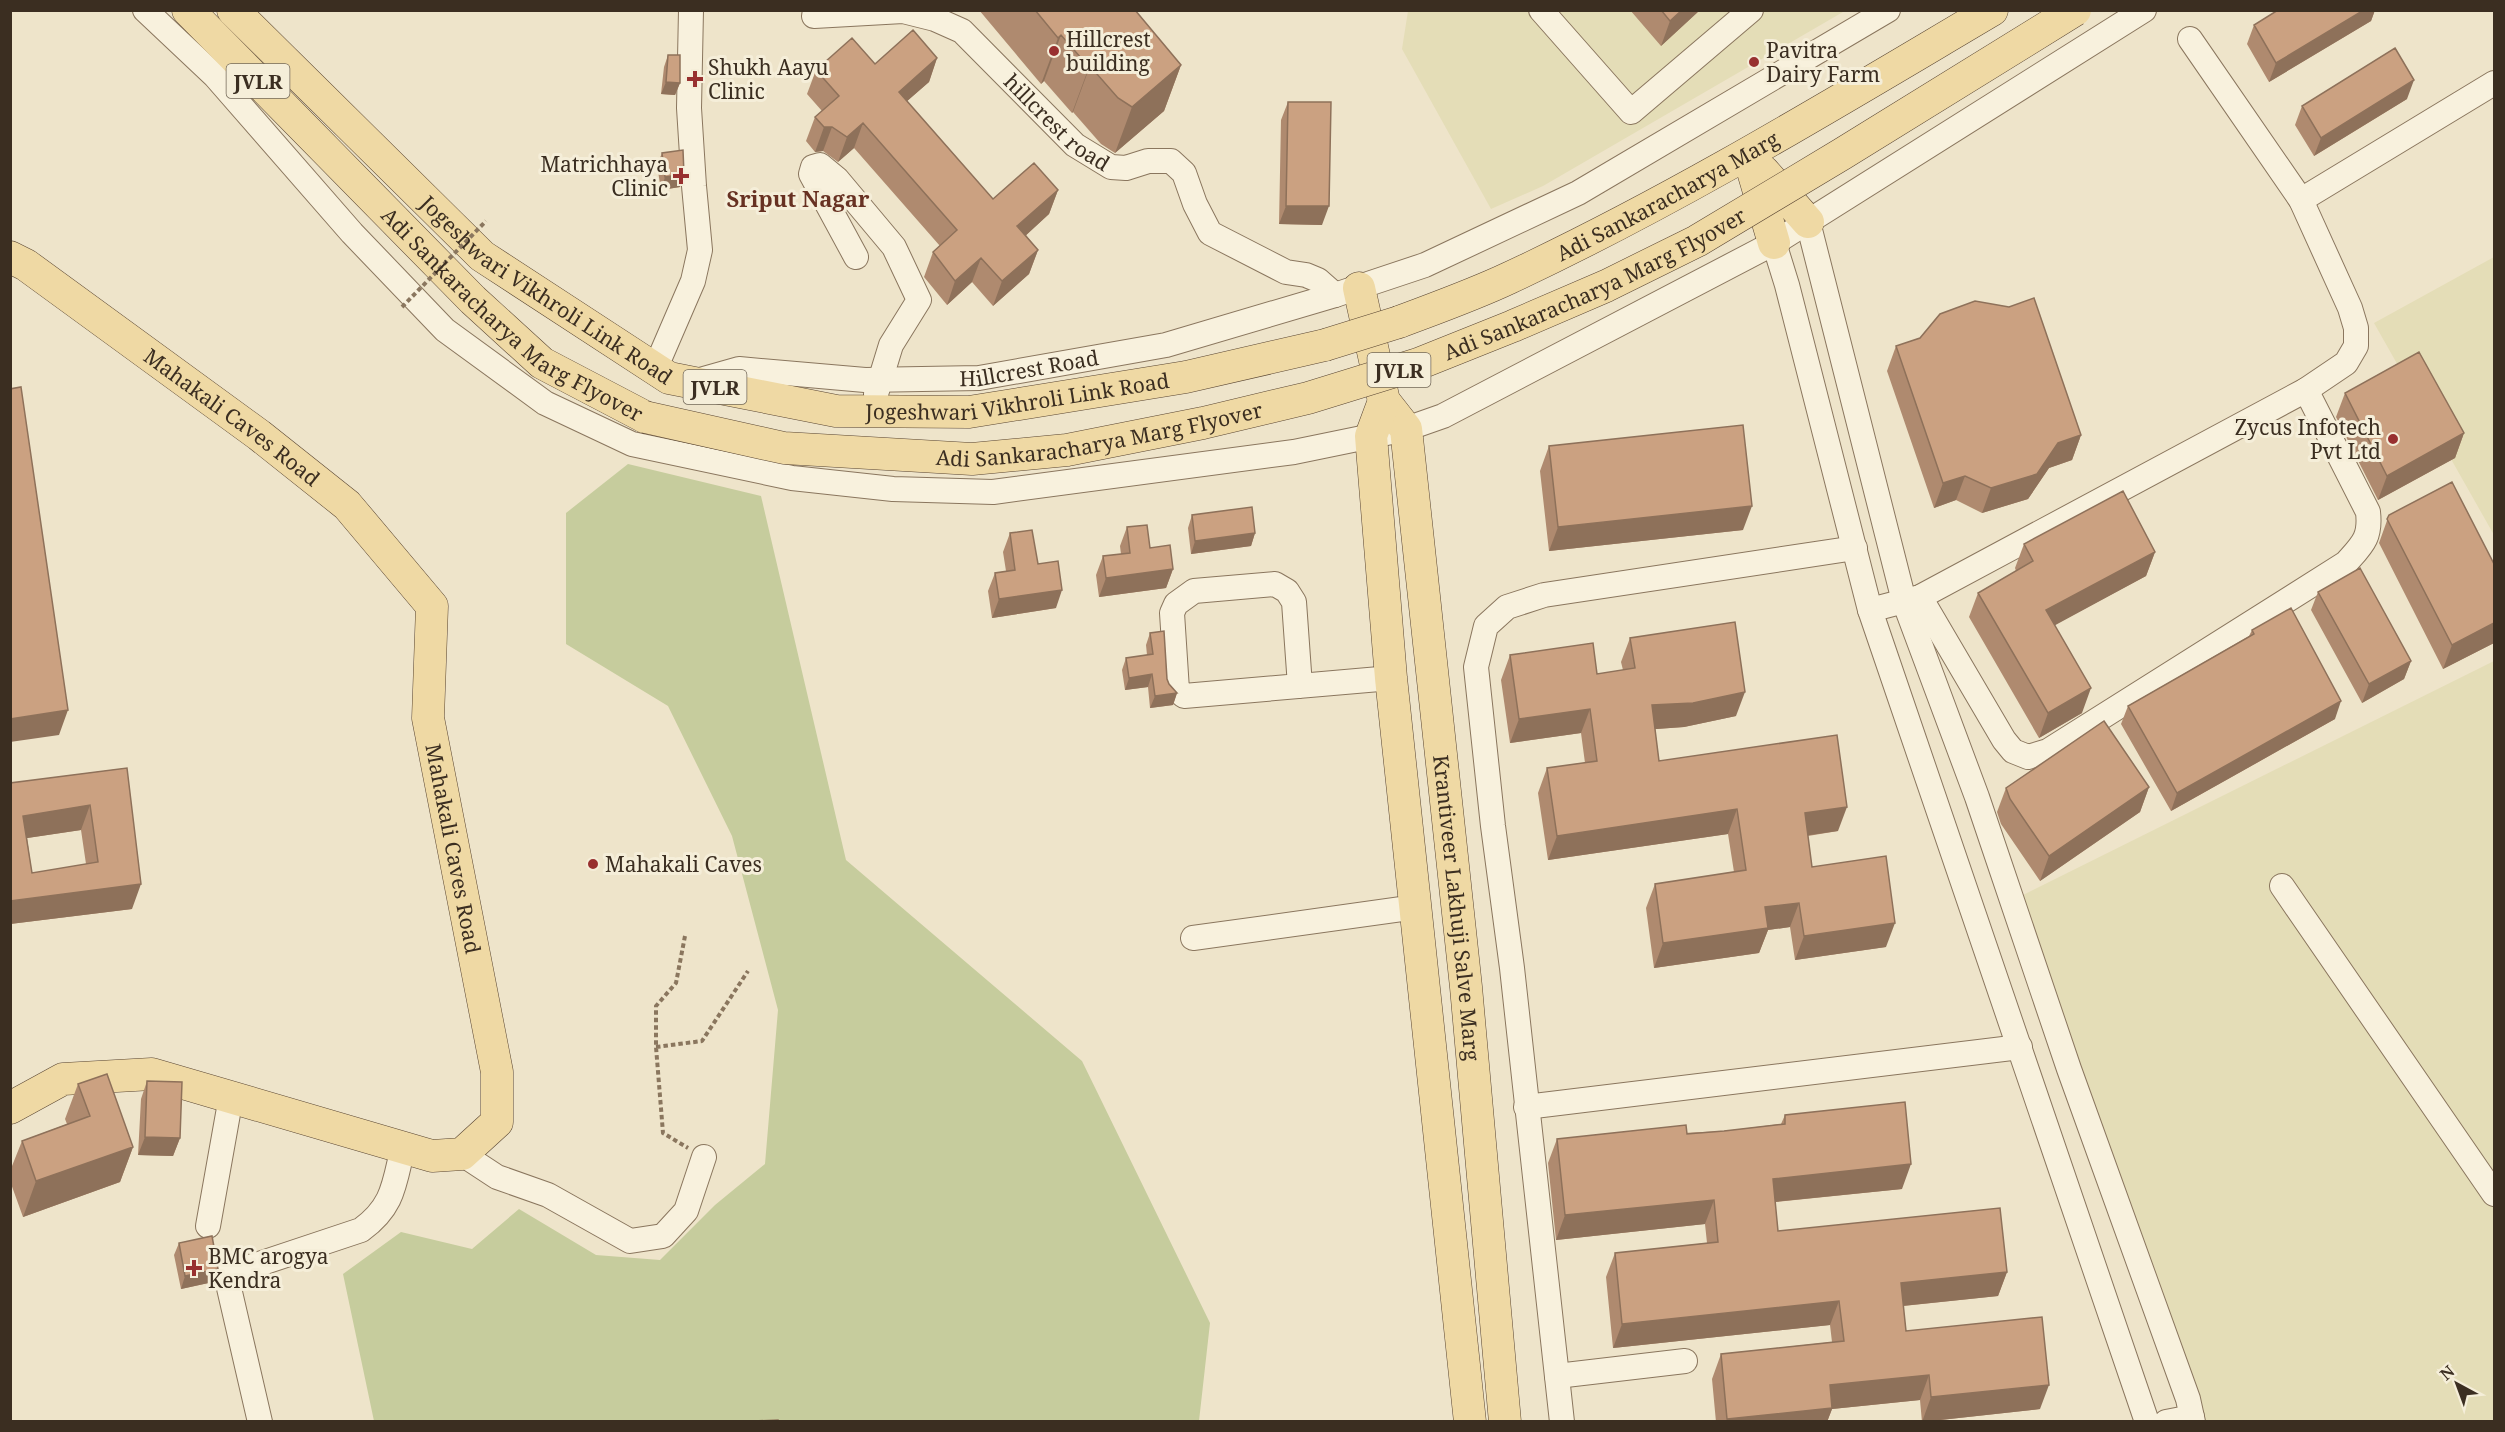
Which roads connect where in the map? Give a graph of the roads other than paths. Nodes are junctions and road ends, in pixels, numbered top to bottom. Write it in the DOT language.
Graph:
graph roads {
  1 [pos="145,10"];
  2 [pos="188,10"];
  3 [pos="233,10"];
  4 [pos="691,10"];
  5 [pos="1541,10"];
  6 [pos="1751,10"];
  7 [pos="1888,10"];
  8 [pos="1992,10"];
  9 [pos="2075,10"];
  10 [pos="2144,10"];
  11 [pos="814,16"];
  12 [pos="2190,39"];
  13 [pos="2494,83"];
  14 [pos="1748,154"];
  15 [pos="2301,200"];
  16 [pos="1809,222"];
  17 [pos="1774,243"];
  18 [pos="856,257"];
  19 [pos="10,258"];
  20 [pos="1347,292"];
  21 [pos="1325,345"];
  22 [pos="655,369"];
  23 [pos="881,379"];
  24 [pos="691,382"];
  25 [pos="2306,390"];
  26 [pos="1384,401"];
  27 [pos="870,411"];
  28 [pos="1406,429"];
  29 [pos="1371,436"];
  30 [pos="1855,548"];
  31 [pos="1912,599"];
  32 [pos="1869,610"];
  33 [pos="1391,678"];
  34 [pos="1300,686"];
  35 [pos="2283,885"];
  36 [pos="1416,907"];
  37 [pos="1193,938"];
  38 [pos="2020,1047"];
  39 [pos="231,1097"];
  40 [pos="1527,1107"];
  41 [pos="10,1108"];
  42 [pos="403,1147"];
  43 [pos="462,1154"];
  44 [pos="704,1157"];
  45 [pos="2494,1194"];
  46 [pos="208,1226"];
  47 [pos="1685,1361"];
  48 [pos="1557,1376"];
  49 [pos="2193,1419"];
  50 [pos="260,1422"];
  51 [pos="1470,1422"];
  52 [pos="1505,1422"];
  53 [pos="1562,1422"];
  54 [pos="2147,1422"];
  55 [pos="2166,1422"];
  1 -- 29 [label="street"];
  2 -- 9 [label="main road, Adi Sankaracharya Marg Flyover / JVLR, bridge"];
  3 -- 22 [label="main road, Jogeshwari Vikhroli Link Road / JVLR"];
  4 -- 22 [label="street"];
  5 -- 6 [label="street"];
  7 -- 20 [label="street, Hillcrest Road"];
  8 -- 14 [label="main road, Adi Sankaracharya Marg / JVLR"];
  10 -- 16 [label="street"];
  11 -- 20 [label="street, hillcrest road"];
  12 -- 15 [label="street"];
  13 -- 15 [label="street"];
  14 -- 16 [label="main road"];
  14 -- 17 [label="main road"];
  14 -- 21 [label="main road, Adi Sankaracharya Marg / JVLR, bridge"];
  15 -- 25 [label="street"];
  16 -- 17 [label="street"];
  16 -- 31 [label="street"];
  17 -- 28 [label="street"];
  17 -- 30 [label="street"];
  18 -- 23 [label="street"];
  19 -- 43 [label="main road, Mahakali Caves Road"];
  20 -- 23 [label="street, Hillcrest Road"];
  20 -- 26 [label="main road"];
  21 -- 27 [label="main road, Jogeshwari Vikhroli Link Road / JVLR"];
  22 -- 24 [label="main road, Jogeshwari Vikhroli Link Road / JVLR"];
  23 -- 24 [label="street, Hillcrest Road"];
  23 -- 27 [label="street"];
  24 -- 27 [label="main road, Jogeshwari Vikhroli Link Road / JVLR"];
  25 -- 31 [label="street"];
  25 -- 31 [label="street"];
  26 -- 28 [label="main road"];
  26 -- 29 [label="main road, Krantiveer Lakhuji Salve Marg"];
  28 -- 29 [label="street"];
  28 -- 52 [label="main road, Krantiveer Lakhuji Salve Marg"];
  29 -- 33 [label="main road, Krantiveer Lakhuji Salve Marg"];
  30 -- 32 [label="street"];
  30 -- 40 [label="street"];
  31 -- 32 [label="street"];
  31 -- 49 [label="street"];
  32 -- 38 [label="street"];
  33 -- 34 [label="street"];
  33 -- 36 [label="main road, Krantiveer Lakhuji Salve Marg"];
  34 -- 34 [label="street"];
  35 -- 45 [label="street"];
  36 -- 37 [label="street"];
  36 -- 51 [label="main road, Krantiveer Lakhuji Salve Marg"];
  38 -- 40 [label="street"];
  38 -- 54 [label="street"];
  39 -- 41 [label="main road"];
  39 -- 42 [label="main road"];
  39 -- 46 [label="street"];
  40 -- 48 [label="street"];
  42 -- 43 [label="main road"];
  42 -- 50 [label="street"];
  43 -- 44 [label="street"];
  47 -- 48 [label="street"];
  48 -- 53 [label="street"];
  49 -- 55 [label="street"];
}
